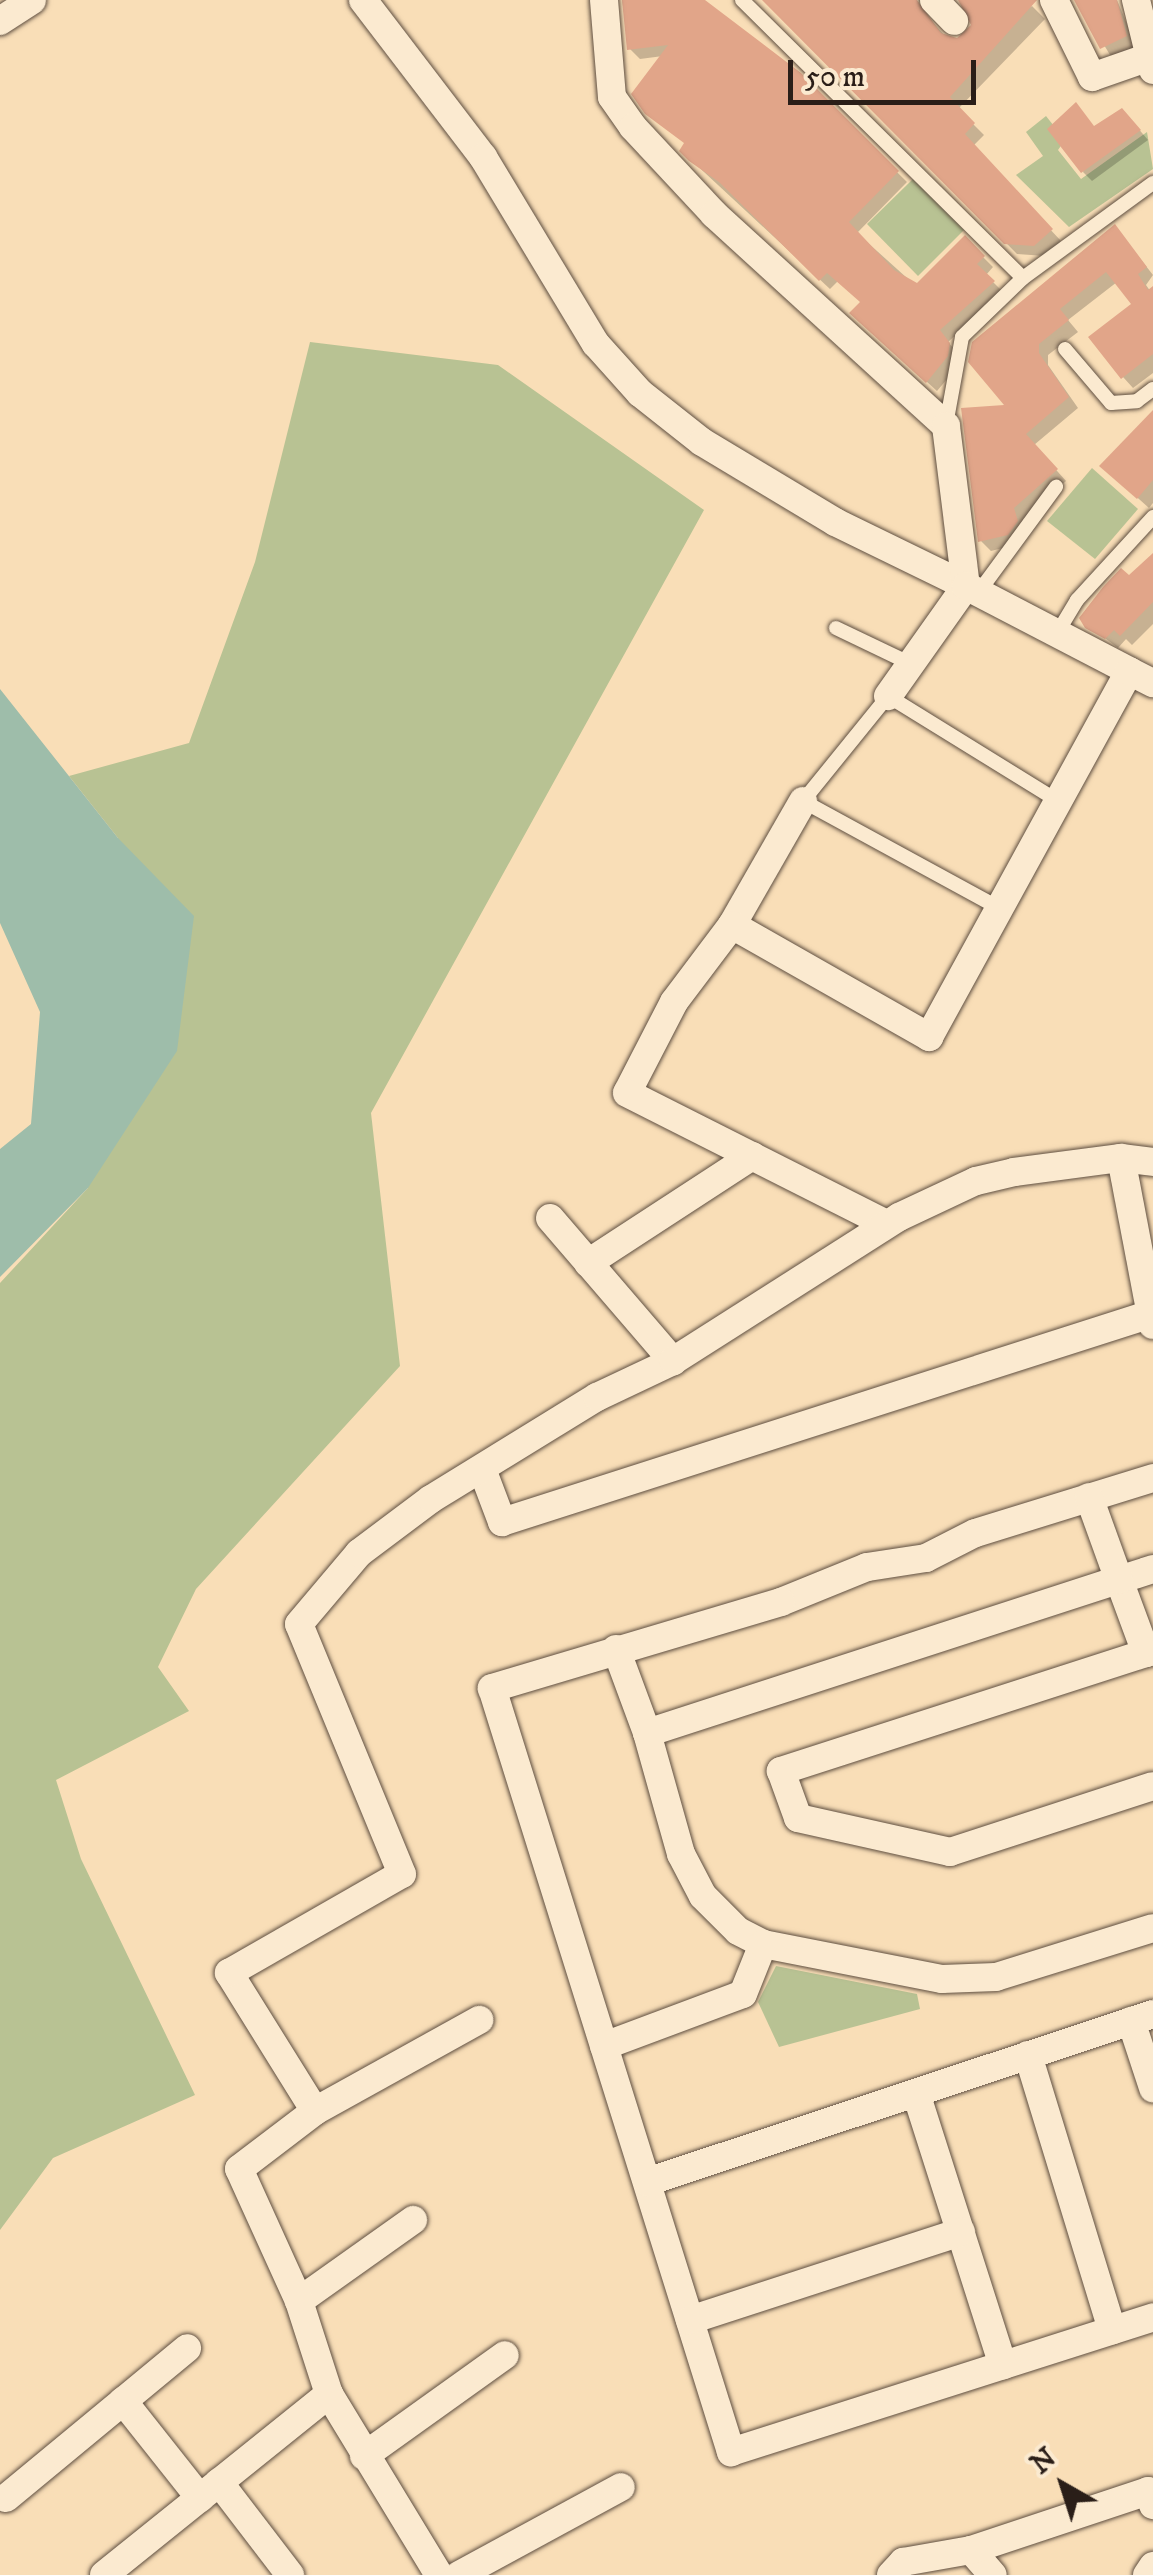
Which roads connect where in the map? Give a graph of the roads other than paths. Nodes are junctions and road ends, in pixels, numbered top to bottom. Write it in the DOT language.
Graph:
graph roads {
  1 [pos="363,0"];
  2 [pos="604,0"];
  3 [pos="742,0"];
  4 [pos="934,0"];
  5 [pos="1054,0"];
  6 [pos="1136,0"];
  7 [pos="29,1"];
  8 [pos="0,20"];
  9 [pos="954,21"];
  10 [pos="1151,64"];
  11 [pos="1153,183"];
  12 [pos="1024,278"];
  13 [pos="1064,349"];
  14 [pos="1153,389"];
  15 [pos="946,426"];
  16 [pos="1056,487"];
  17 [pos="1153,517"];
  18 [pos="972,589"];
  19 [pos="836,628"];
  20 [pos="1056,636"];
  21 [pos="911,664"];
  22 [pos="1141,677"];
  23 [pos="888,696"];
  24 [pos="803,801"];
  25 [pos="1058,801"];
  26 [pos="999,908"];
  27 [pos="732,924"];
  28 [pos="752,1156"];
  29 [pos="1121,1158"];
  30 [pos="1153,1162"];
  31 [pos="550,1218"];
  32 [pos="886,1224"];
  33 [pos="588,1263"];
  34 [pos="1152,1320"];
  35 [pos="673,1361"];
  36 [pos="482,1469"];
  37 [pos="1153,1478"];
  38 [pos="1090,1498"];
  39 [pos="1153,1568"];
  40 [pos="1119,1580"];
  41 [pos="616,1649"];
  42 [pos="1150,1652"];
  43 [pos="646,1733"];
  44 [pos="1153,1786"];
  45 [pos="1153,1928"];
  46 [pos="764,1944"];
  47 [pos="1142,2018"];
  48 [pos="479,2020"];
  49 [pos="604,2046"];
  50 [pos="1028,2056"];
  51 [pos="1153,2088"];
  52 [pos="916,2092"];
  53 [pos="315,2111"];
  54 [pos="647,2182"];
  55 [pos="413,2220"];
  56 [pos="961,2232"];
  57 [pos="299,2301"];
  58 [pos="1153,2317"];
  59 [pos="690,2320"];
  60 [pos="1112,2330"];
  61 [pos="187,2348"];
  62 [pos="506,2355"];
  63 [pos="1004,2365"];
  64 [pos="329,2394"];
  65 [pos="123,2402"];
  66 [pos="364,2456"];
  67 [pos="621,2487"];
  68 [pos="209,2490"];
  69 [pos="6,2498"];
  70 [pos="1153,2505"];
  71 [pos="971,2550"];
  72 [pos="1153,2566"];
  73 [pos="104,2575"];
  74 [pos="290,2575"];
  75 [pos="439,2575"];
  76 [pos="459,2575"];
  77 [pos="891,2575"];
  78 [pos="994,2575"];
  79 [pos="1147,2575"];
  1 -- 18 [label="street"];
  2 -- 15 [label="street"];
  3 -- 12 [label="lane"];
  4 -- 9 [label="street"];
  5 -- 10 [label="street"];
  6 -- 10 [label="street"];
  7 -- 8 [label="street"];
  11 -- 12 [label="lane"];
  12 -- 15 [label="lane"];
  13 -- 14 [label="lane"];
  15 -- 18 [label="street"];
  16 -- 18 [label="lane"];
  17 -- 20 [label="lane"];
  18 -- 20 [label="street"];
  18 -- 21 [label="street"];
  19 -- 21 [label="lane"];
  20 -- 22 [label="street"];
  21 -- 23 [label="street"];
  22 -- 25 [label="street"];
  23 -- 24 [label="lane"];
  23 -- 25 [label="lane"];
  24 -- 26 [label="lane"];
  24 -- 27 [label="street"];
  25 -- 26 [label="street"];
  26 -- 27 [label="street"];
  27 -- 28 [label="street"];
  28 -- 32 [label="street"];
  28 -- 33 [label="street"];
  29 -- 30 [label="street"];
  29 -- 32 [label="street"];
  29 -- 34 [label="street"];
  31 -- 33 [label="street"];
  32 -- 35 [label="street"];
  33 -- 35 [label="street"];
  34 -- 36 [label="street"];
  35 -- 36 [label="street"];
  36 -- 53 [label="street"];
  37 -- 38 [label="street"];
  38 -- 40 [label="street"];
  38 -- 41 [label="street"];
  39 -- 40 [label="street"];
  40 -- 42 [label="street"];
  40 -- 43 [label="street"];
  41 -- 43 [label="street"];
  41 -- 49 [label="street"];
  42 -- 44 [label="street"];
  43 -- 46 [label="street"];
  45 -- 46 [label="street"];
  46 -- 49 [label="street"];
  47 -- 50 [label="street"];
  47 -- 51 [label="street"];
  48 -- 53 [label="street"];
  49 -- 54 [label="street"];
  50 -- 52 [label="street"];
  50 -- 60 [label="street"];
  52 -- 54 [label="street"];
  52 -- 56 [label="street"];
  53 -- 57 [label="street"];
  54 -- 59 [label="street"];
  55 -- 57 [label="street"];
  56 -- 59 [label="street"];
  56 -- 63 [label="street"];
  57 -- 64 [label="street"];
  58 -- 60 [label="street"];
  59 -- 63 [label="street"];
  60 -- 63 [label="street"];
  61 -- 65 [label="street"];
  62 -- 66 [label="street"];
  64 -- 66 [label="street"];
  64 -- 68 [label="street"];
  65 -- 68 [label="street"];
  65 -- 69 [label="street"];
  66 -- 75 [label="street"];
  67 -- 76 [label="street"];
  68 -- 73 [label="street"];
  68 -- 74 [label="street"];
  70 -- 71 [label="street"];
  71 -- 77 [label="street"];
  71 -- 78 [label="street"];
  72 -- 79 [label="street"];
}
